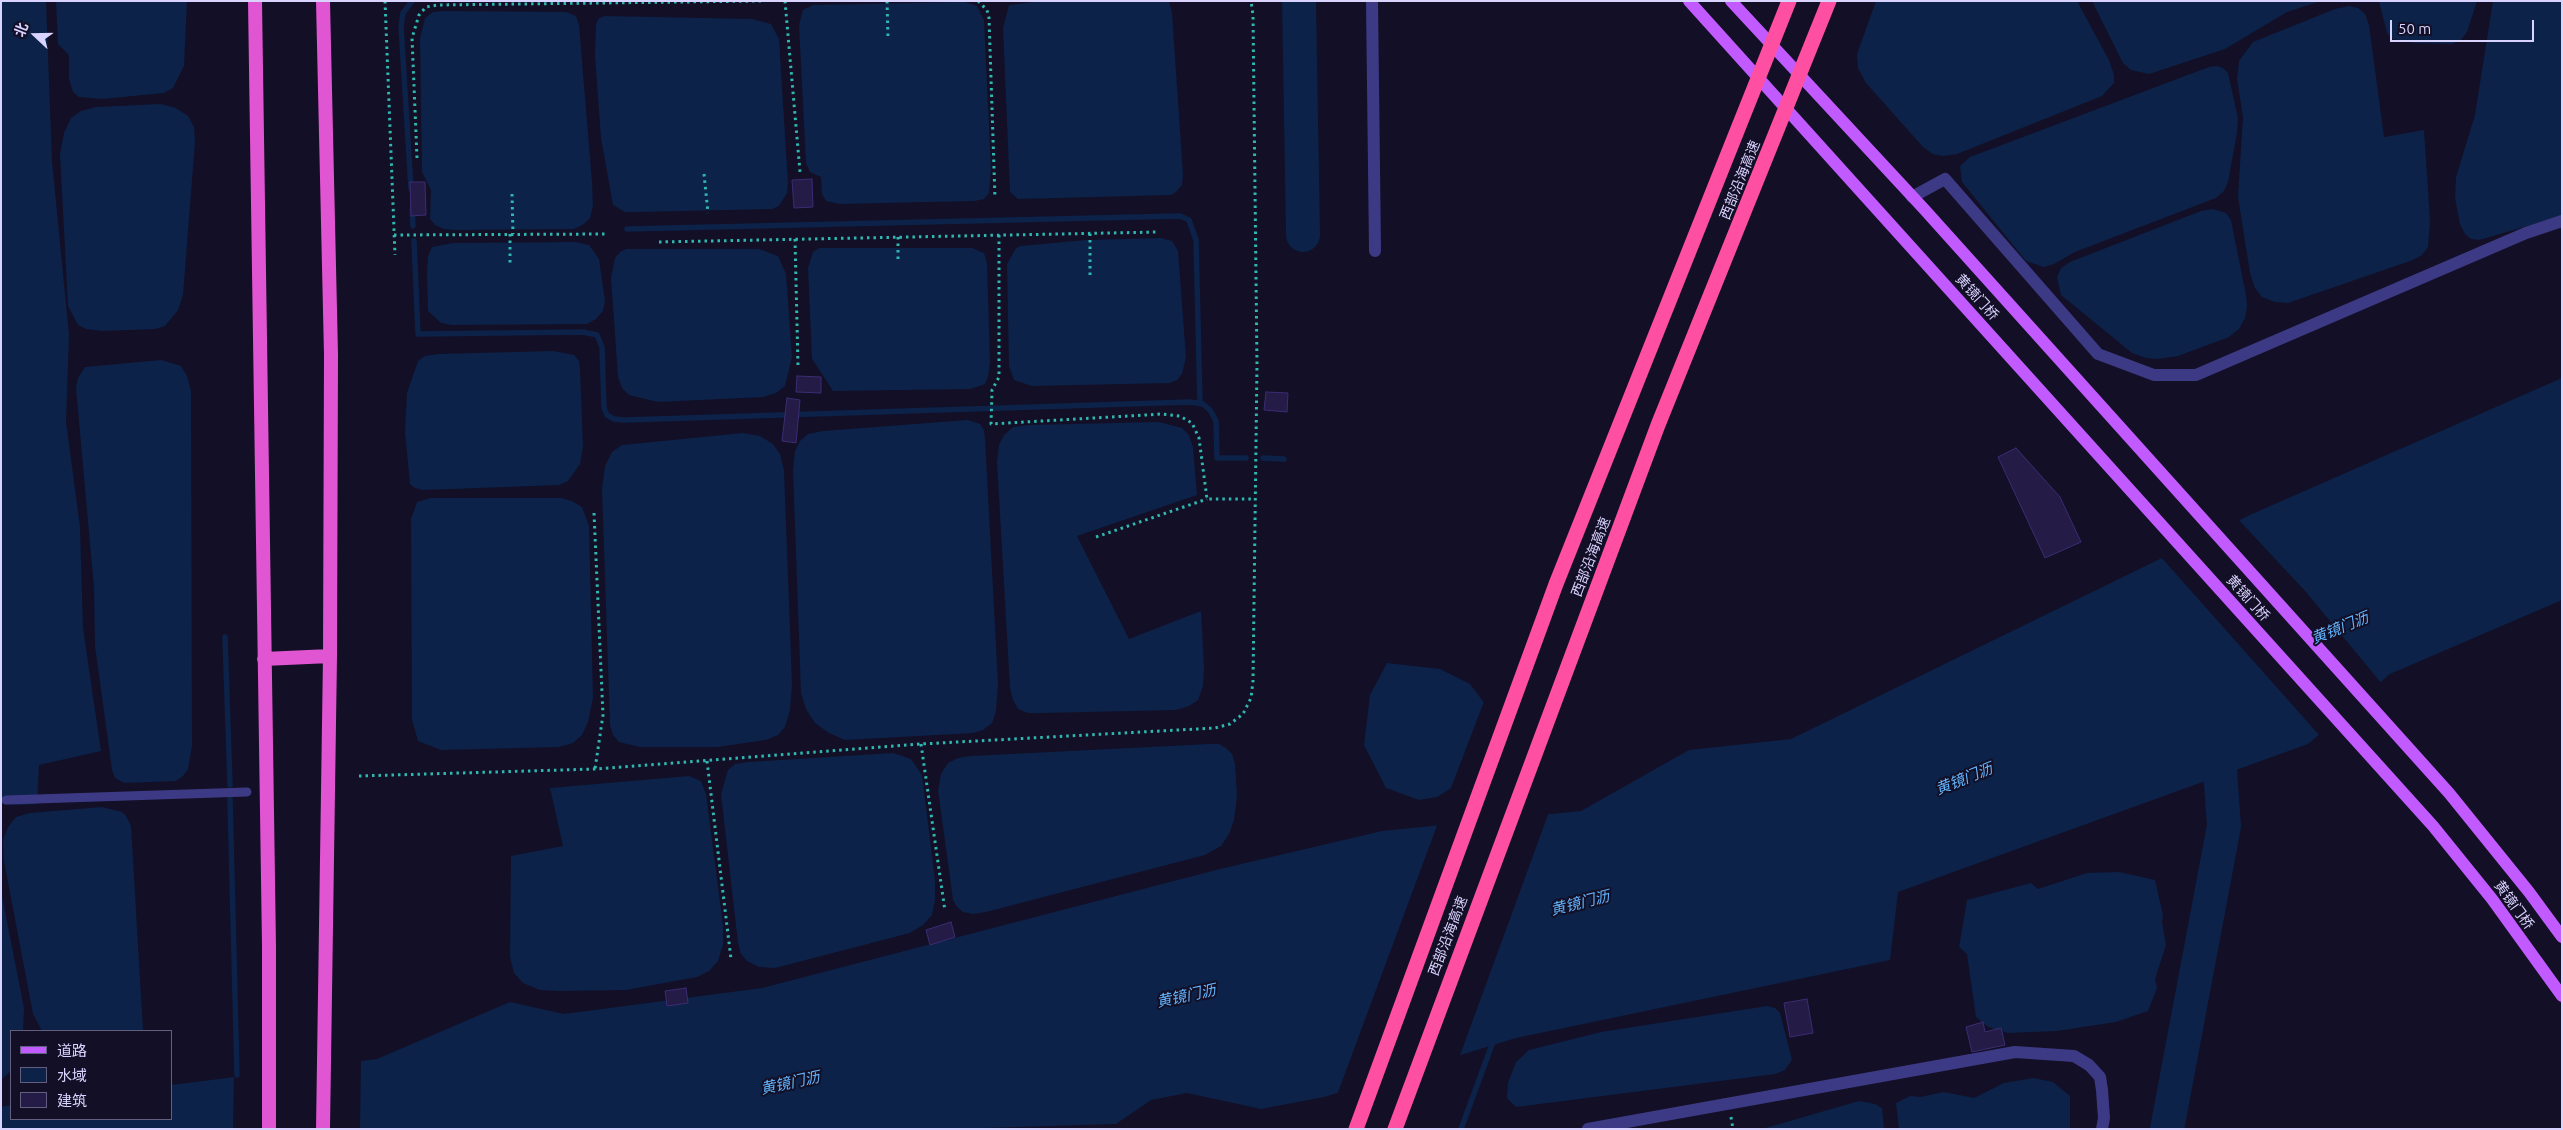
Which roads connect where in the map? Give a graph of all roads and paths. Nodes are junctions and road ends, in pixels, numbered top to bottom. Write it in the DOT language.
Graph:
graph roads {
  1 [pos="255,1"];
  2 [pos="323,1"];
  3 [pos="385,1"];
  4 [pos="762,1"];
  5 [pos="784,1"];
  6 [pos="887,1"];
  7 [pos="978,1"];
  8 [pos="1251,1"];
  9 [pos="1372,1"];
  10 [pos="1689,1"];
  11 [pos="1731,1"];
  12 [pos="1789,1"];
  13 [pos="1829,1"];
  14 [pos="888,38"];
  15 [pos="417,158"];
  16 [pos="800,172"];
  17 [pos="704,174"];
  18 [pos="512,194"];
  19 [pos="1912,197"];
  20 [pos="995,198"];
  21 [pos="708,213"];
  22 [pos="2562,222"];
  23 [pos="1160,232"];
  24 [pos="1090,233"];
  25 [pos="511,234"];
  26 [pos="604,234"];
  27 [pos="394,235"];
  28 [pos="999,235"];
  29 [pos="898,237"];
  30 [pos="795,239"];
  31 [pos="659,242"];
  32 [pos="1375,251"];
  33 [pos="395,255"];
  34 [pos="898,260"];
  35 [pos="510,263"];
  36 [pos="1090,275"];
  37 [pos="798,366"];
  38 [pos="1255,498"];
  39 [pos="1207,499"];
  40 [pos="594,513"];
  41 [pos="1096,537"];
  42 [pos="330,656"];
  43 [pos="264,659"];
  44 [pos="921,744"];
  45 [pos="708,761"];
  46 [pos="595,769"];
  47 [pos="359,776"];
  48 [pos="247,792"];
  49 [pos="6,800"];
  50 [pos="945,911"];
  51 [pos="2562,937"];
  52 [pos="731,960"];
  53 [pos="2562,996"];
  54 [pos="1424,1047"];
  55 [pos="269,1129"];
  56 [pos="323,1129"];
  57 [pos="1356,1129"];
  58 [pos="1395,1129"];
  59 [pos="1405,1129"];
  60 [pos="1588,1129"];
  61 [pos="2102,1129"];
  1 -- 43 [label="highway"];
  2 -- 42 [label="highway"];
  3 -- 27 [label="path"];
  4 -- 15 [label="path"];
  5 -- 16 [label="path"];
  6 -- 14 [label="path"];
  7 -- 20 [label="path"];
  8 -- 38 [label="path"];
  9 -- 32 [label="street"];
  10 -- 53 [label="main road, 黄镜门桥"];
  11 -- 19 [label="main road, 黄镜门桥"];
  12 -- 57 [label="highway, 西部沿海高速"];
  13 -- 54 [label="highway, 西部沿海高速"];
  17 -- 21 [label="path"];
  18 -- 25 [label="path"];
  19 -- 22 [label="street"];
  19 -- 51 [label="main road, 黄镜门桥"];
  23 -- 24 [label="path"];
  24 -- 28 [label="path"];
  24 -- 36 [label="path"];
  25 -- 26 [label="path"];
  25 -- 27 [label="path"];
  25 -- 35 [label="path"];
  27 -- 33 [label="path"];
  28 -- 29 [label="path"];
  28 -- 39 [label="path"];
  29 -- 30 [label="path"];
  29 -- 34 [label="path"];
  30 -- 31 [label="path"];
  30 -- 37 [label="path"];
  38 -- 39 [label="path"];
  38 -- 44 [label="path"];
  39 -- 41 [label="path"];
  40 -- 46 [label="path"];
  42 -- 43 [label="highway"];
  42 -- 56 [label="highway"];
  43 -- 55 [label="highway"];
  44 -- 45 [label="path"];
  44 -- 50 [label="path"];
  45 -- 46 [label="path"];
  45 -- 52 [label="path"];
  46 -- 47 [label="path"];
  48 -- 49 [label="lane"];
  54 -- 58 [label="highway, 西部沿海高速"];
  54 -- 59 [label="highway"];
  60 -- 61 [label="street"];
}
